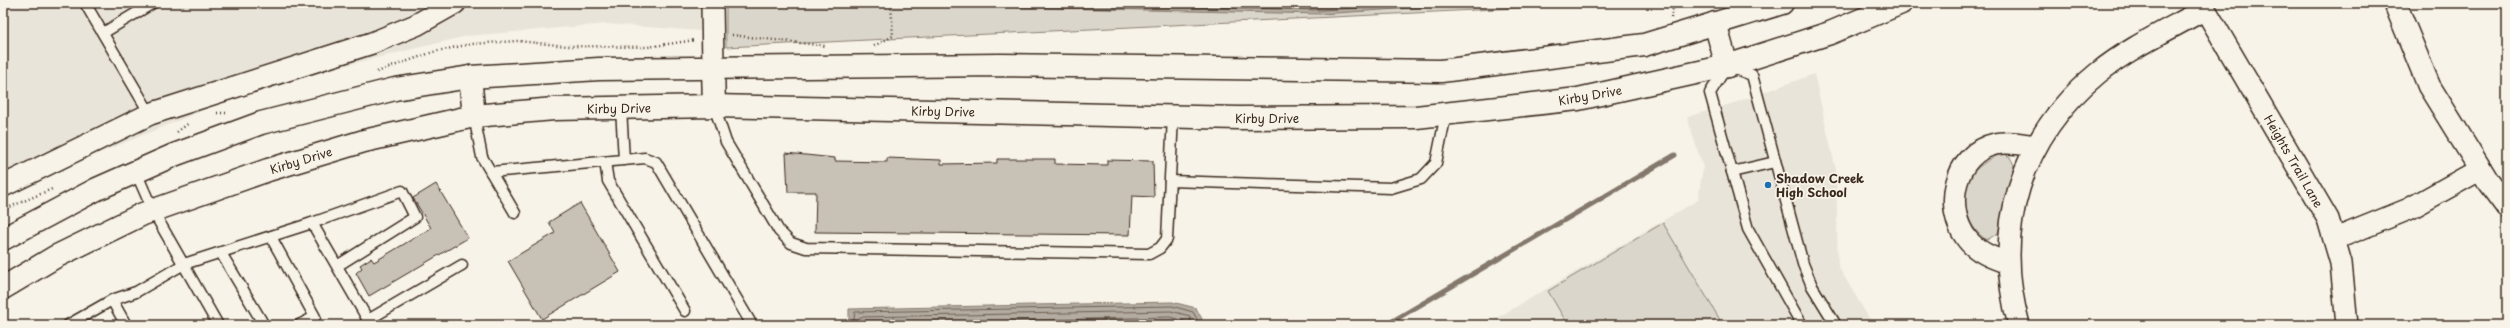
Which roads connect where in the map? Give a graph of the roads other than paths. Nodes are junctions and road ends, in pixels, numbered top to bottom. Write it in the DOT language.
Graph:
graph roads {
  1 [pos="85,3"];
  2 [pos="153,3"];
  3 [pos="455,3"];
  4 [pos="712,3"];
  5 [pos="1782,3"];
  6 [pos="1901,3"];
  7 [pos="2395,3"];
  8 [pos="1716,23"];
  9 [pos="103,33"];
  10 [pos="1727,66"];
  11 [pos="713,67"];
  12 [pos="470,77"];
  13 [pos="714,106"];
  14 [pos="621,108"];
  15 [pos="150,114"];
  16 [pos="1446,114"];
  17 [pos="474,116"];
  18 [pos="1173,116"];
  19 [pos="2035,146"];
  20 [pos="624,160"];
  21 [pos="605,162"];
  22 [pos="1775,162"];
  23 [pos="2481,169"];
  24 [pos="136,172"];
  25 [pos="491,172"];
  26 [pos="1732,172"];
  27 [pos="1170,181"];
  28 [pos="3,186"];
  29 [pos="2507,207"];
  30 [pos="153,210"];
  31 [pos="515,213"];
  32 [pos="312,224"];
  33 [pos="271,237"];
  34 [pos="3,239"];
  35 [pos="2335,239"];
  36 [pos="221,253"];
  37 [pos="2008,263"];
  38 [pos="184,264"];
  39 [pos="462,265"];
  40 [pos="336,266"];
  41 [pos="3,288"];
  42 [pos="112,300"];
  43 [pos="685,311"];
  44 [pos="366,322"];
  45 [pos="68,325"];
  46 [pos="126,325"];
  47 [pos="218,325"];
  48 [pos="264,325"];
  49 [pos="299,325"];
  50 [pos="752,325"];
  51 [pos="1802,325"];
  52 [pos="1836,325"];
  53 [pos="2019,325"];
  54 [pos="2347,325"];
  1 -- 9 [label="lane"];
  2 -- 9 [label="lane"];
  3 -- 15 [label="street"];
  4 -- 11 [label="street"];
  5 -- 8 [label="main road"];
  6 -- 10 [label="main road, Kirby Drive"];
  7 -- 23 [label="main road"];
  8 -- 10 [label="main road"];
  8 -- 11 [label="main road"];
  9 -- 15 [label="lane"];
  10 -- 16 [label="main road, Kirby Drive"];
  10 -- 22 [label="lane"];
  10 -- 26 [label="lane"];
  11 -- 12 [label="main road"];
  11 -- 13 [label="main road"];
  12 -- 17 [label="main road"];
  12 -- 24 [label="main road"];
  13 -- 14 [label="main road, Kirby Drive"];
  13 -- 18 [label="main road, Kirby Drive"];
  13 -- 27 [label="lane"];
  14 -- 17 [label="main road, Kirby Drive"];
  14 -- 20 [label="lane"];
  15 -- 28 [label="street"];
  16 -- 18 [label="main road, Kirby Drive"];
  16 -- 27 [label="lane"];
  17 -- 25 [label="lane"];
  17 -- 30 [label="main road, Kirby Drive"];
  18 -- 27 [label="lane"];
  19 -- 35 [label="street, Heights Trail Lane"];
  19 -- 37 [label="street"];
  19 -- 37 [label="street"];
  20 -- 21 [label="lane"];
  20 -- 50 [label="lane"];
  21 -- 25 [label="lane"];
  21 -- 43 [label="lane"];
  22 -- 26 [label="lane"];
  22 -- 52 [label="lane"];
  23 -- 29 [label="main road"];
  23 -- 35 [label="street"];
  24 -- 30 [label="lane"];
  24 -- 34 [label="main road"];
  25 -- 31 [label="lane"];
  26 -- 51 [label="lane"];
  30 -- 38 [label="lane"];
  30 -- 41 [label="main road, Kirby Drive"];
  32 -- 33 [label="lane"];
  32 -- 40 [label="lane"];
  32 -- 40 [label="lane"];
  33 -- 36 [label="lane"];
  33 -- 49 [label="lane"];
  35 -- 54 [label="street, Heights Trail Lane"];
  36 -- 38 [label="lane"];
  36 -- 48 [label="lane"];
  37 -- 53 [label="street"];
  38 -- 42 [label="lane"];
  38 -- 47 [label="lane"];
  39 -- 44 [label="lane"];
  40 -- 44 [label="lane"];
  42 -- 45 [label="lane"];
  42 -- 46 [label="lane"];
}
